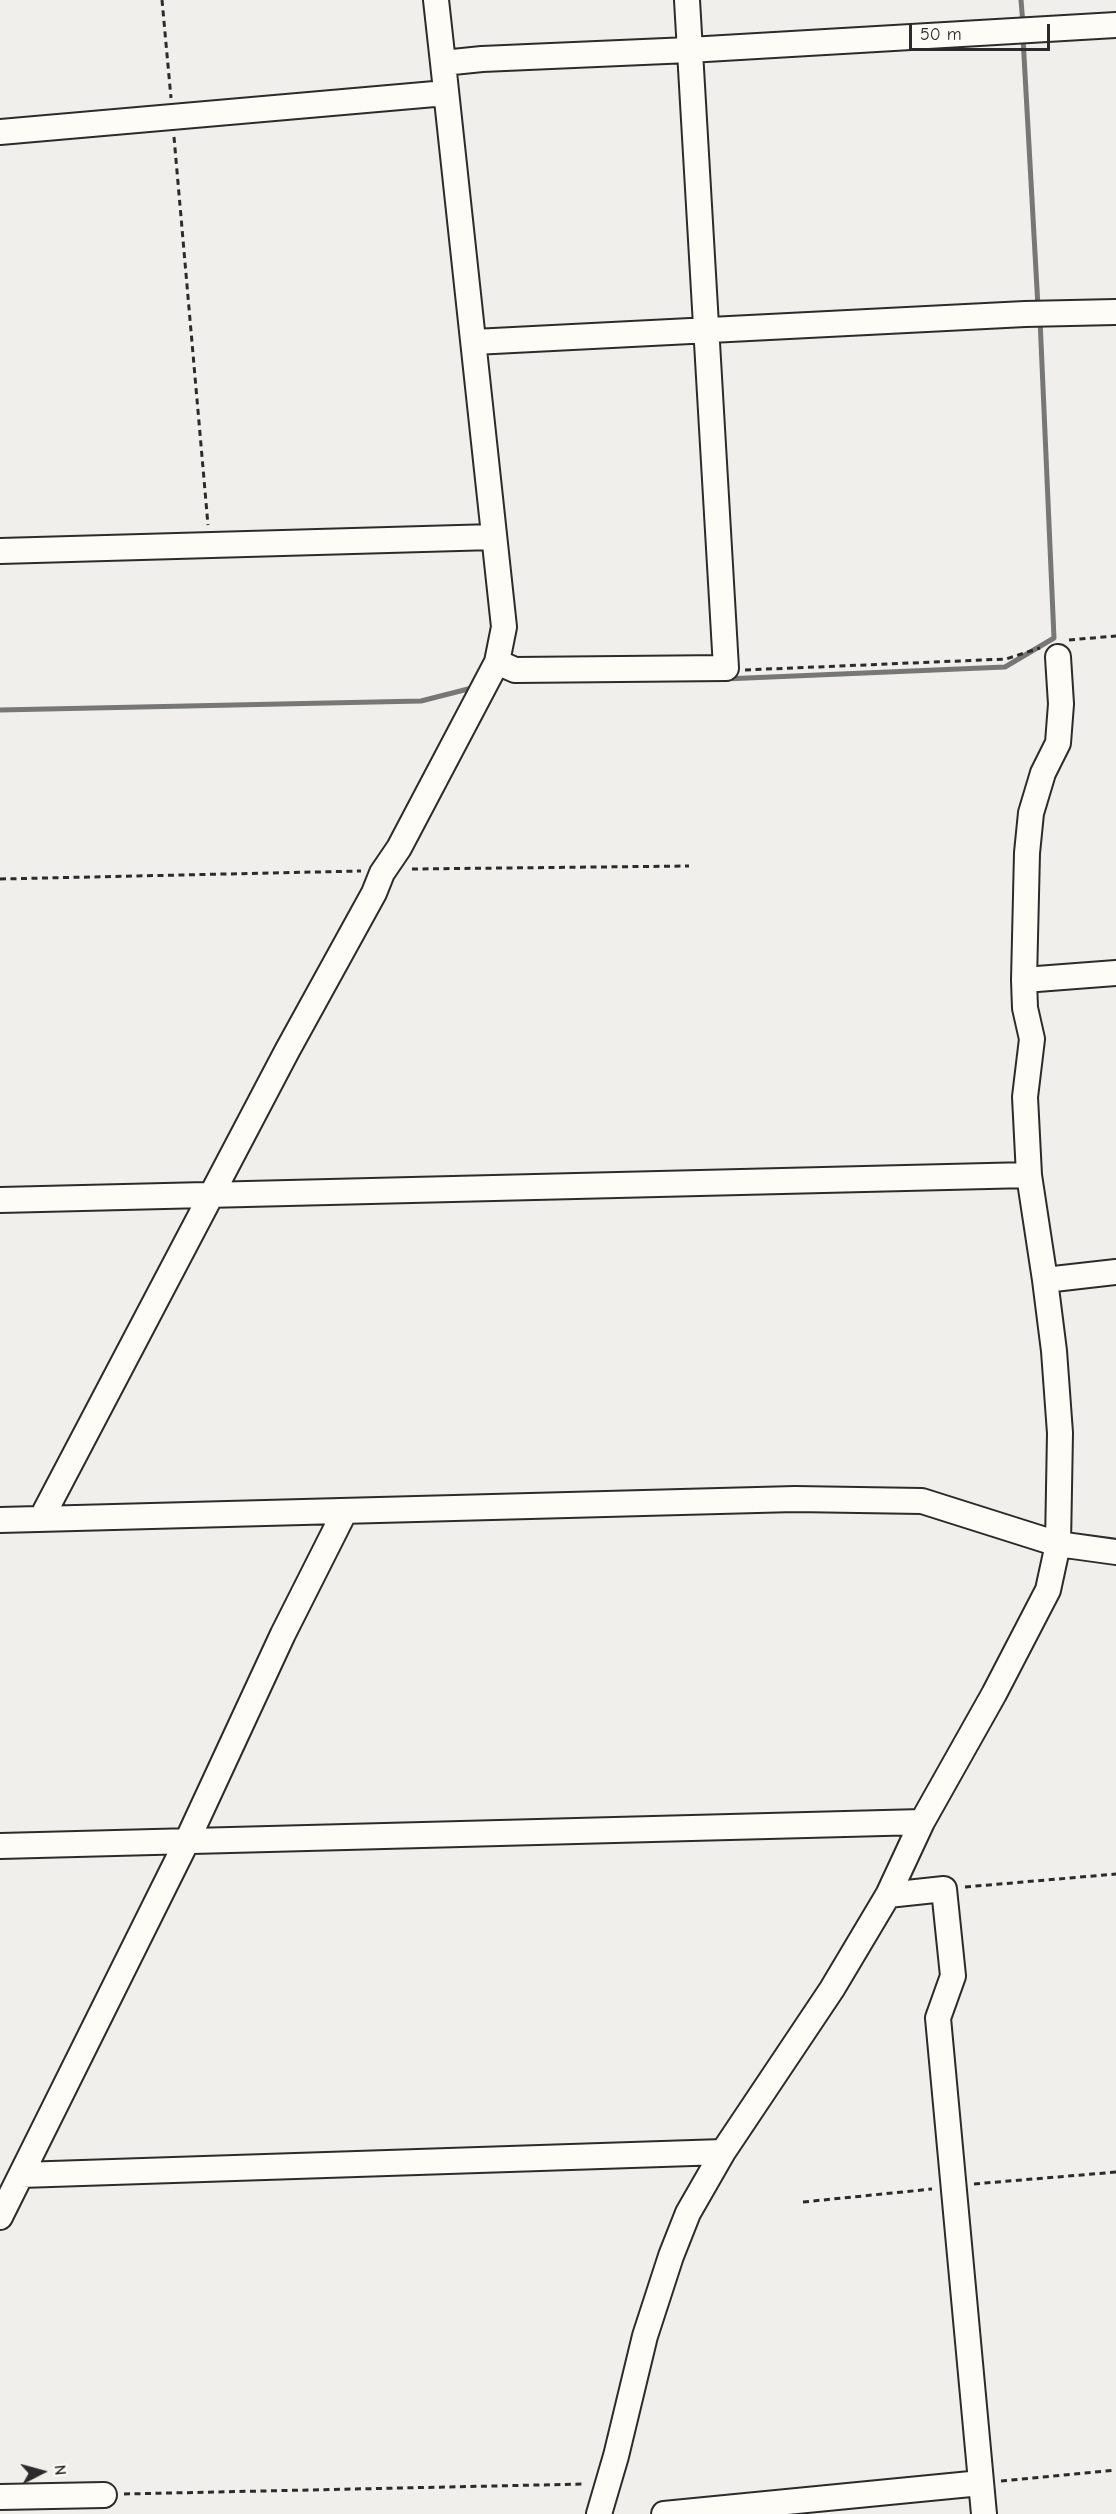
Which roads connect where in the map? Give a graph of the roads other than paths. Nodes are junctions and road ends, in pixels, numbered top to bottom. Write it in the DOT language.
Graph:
graph roads {
  1 [pos="436,0"];
  2 [pos="687,0"];
  3 [pos="1116,25"];
  4 [pos="689,50"];
  5 [pos="443,63"];
  6 [pos="446,93"];
  7 [pos="0,132"];
  8 [pos="1116,312"];
  9 [pos="707,332"];
  10 [pos="474,342"];
  11 [pos="494,537"];
  12 [pos="0,551"];
  13 [pos="1057,648"];
  14 [pos="496,662"];
  15 [pos="1116,973"];
  16 [pos="1024,980"];
  17 [pos="1029,1175"];
  18 [pos="211,1195"];
  19 [pos="0,1200"];
  20 [pos="1116,1272"];
  21 [pos="1045,1280"];
  22 [pos="345,1511"];
  23 [pos="41,1519"];
  24 [pos="0,1520"];
  25 [pos="1058,1544"];
  26 [pos="1116,1552"];
  27 [pos="922,1821"];
  28 [pos="188,1841"];
  29 [pos="0,1846"];
  30 [pos="888,1895"];
  31 [pos="723,2152"];
  32 [pos="21,2175"];
  33 [pos="0,2217"];
  34 [pos="981,2483"];
  35 [pos="104,2495"];
  36 [pos="0,2497"];
  37 [pos="598,2514"];
  38 [pos="664,2514"];
  39 [pos="984,2514"];
  1 -- 5 [label="street"];
  2 -- 4 [label="street"];
  3 -- 4 [label="street"];
  4 -- 5 [label="street"];
  4 -- 9 [label="street"];
  5 -- 6 [label="street"];
  6 -- 7 [label="street"];
  6 -- 10 [label="street"];
  8 -- 9 [label="street"];
  9 -- 10 [label="street"];
  9 -- 14 [label="street"];
  10 -- 11 [label="street"];
  11 -- 12 [label="street"];
  11 -- 14 [label="street"];
  13 -- 16 [label="street"];
  14 -- 18 [label="street"];
  15 -- 16 [label="street"];
  16 -- 17 [label="street"];
  17 -- 18 [label="street"];
  17 -- 21 [label="street"];
  18 -- 19 [label="street"];
  18 -- 23 [label="street"];
  20 -- 21 [label="street"];
  21 -- 25 [label="street"];
  22 -- 23 [label="street"];
  22 -- 25 [label="street"];
  22 -- 28 [label="street"];
  23 -- 24 [label="street"];
  25 -- 26 [label="street"];
  25 -- 27 [label="street"];
  27 -- 28 [label="street"];
  27 -- 30 [label="street"];
  28 -- 29 [label="street"];
  28 -- 32 [label="street"];
  30 -- 31 [label="street"];
  30 -- 34 [label="street"];
  31 -- 32 [label="street"];
  31 -- 37 [label="street"];
  32 -- 33 [label="street"];
  34 -- 38 [label="street"];
  34 -- 39 [label="street"];
  35 -- 36 [label="street"];
}
